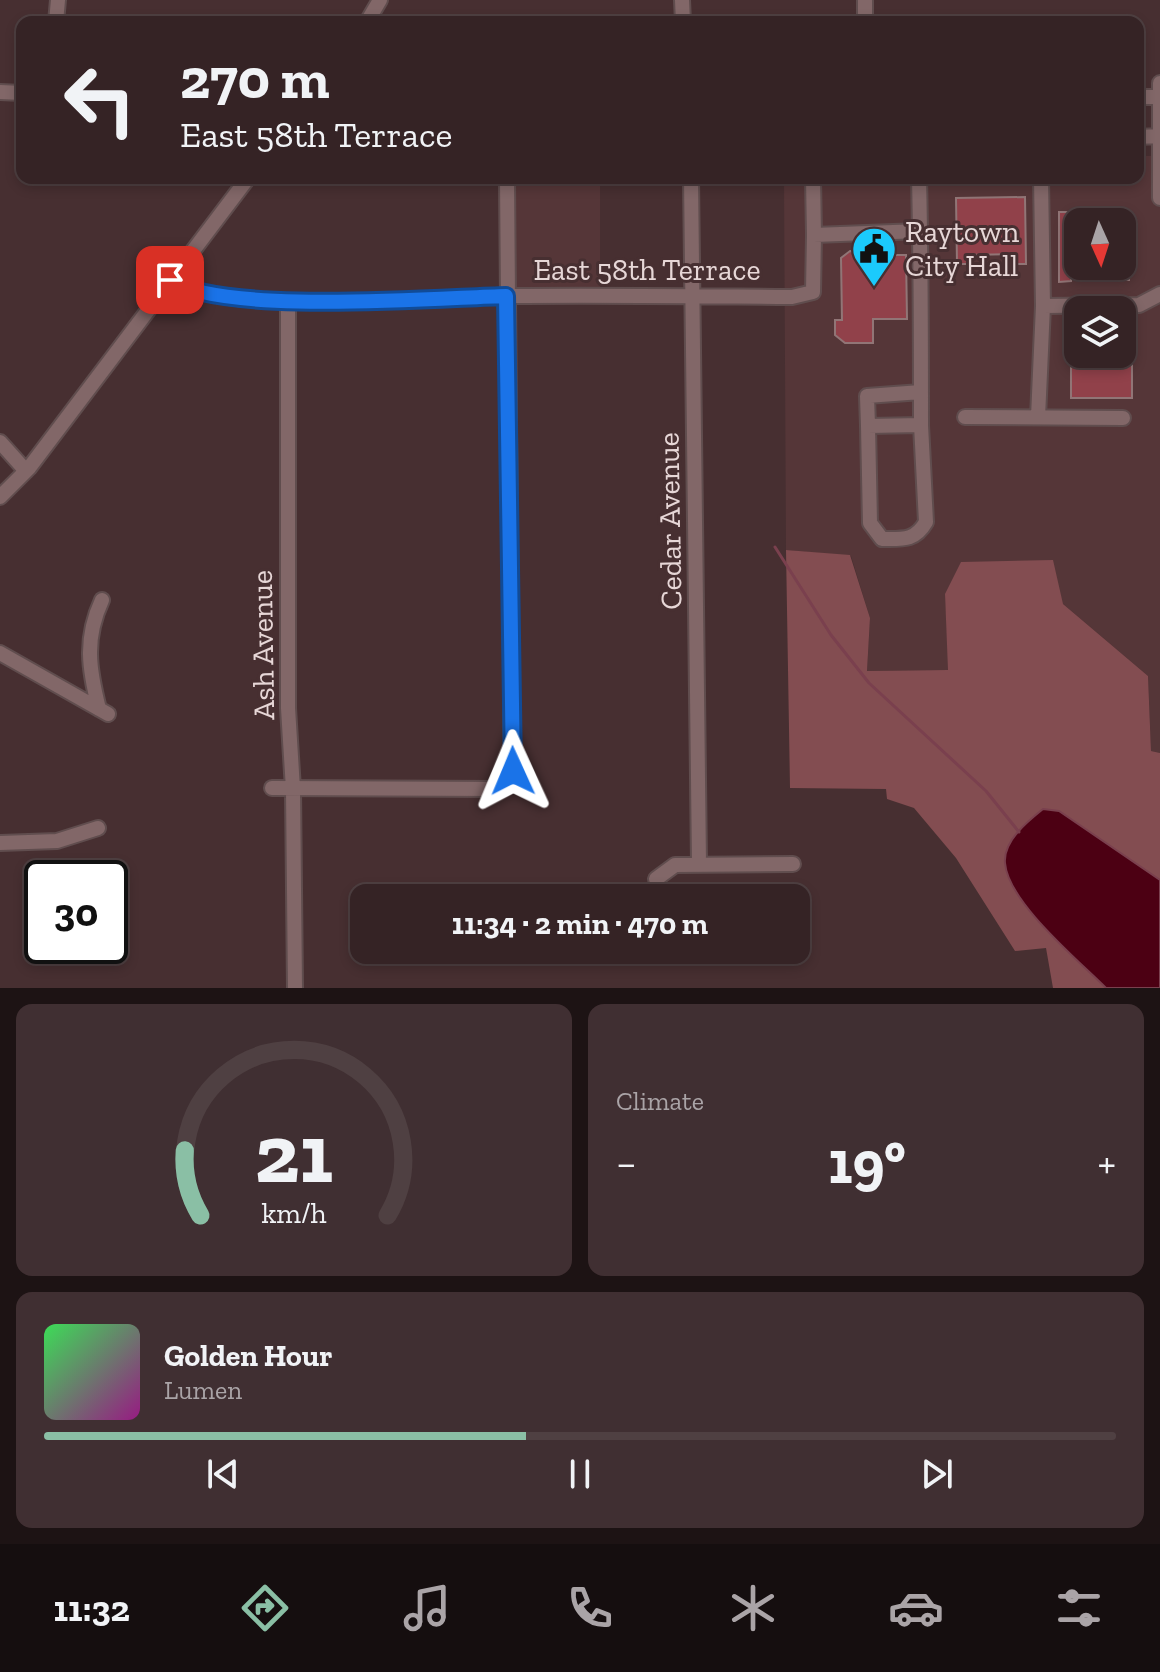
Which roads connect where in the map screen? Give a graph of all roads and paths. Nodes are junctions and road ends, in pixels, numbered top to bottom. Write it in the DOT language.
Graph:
graph roads {
  1 [pos="1160,83"];
  2 [pos="1160,97"];
  3 [pos="1160,136"];
  4 [pos="243,184"];
  5 [pos="507,184"];
  6 [pos="691,184"];
  7 [pos="813,184"];
  8 [pos="919,184"];
  9 [pos="1041,184"];
  10 [pos="1160,198"];
  11 [pos="920,231"];
  12 [pos="814,235"];
  13 [pos="170,280"];
  14 [pos="1160,294"];
  15 [pos="506,296"];
  16 [pos="694,296"];
  17 [pos="288,301"];
  18 [pos="1043,306"];
  19 [pos="921,392"];
  20 [pos="965,417"];
  21 [pos="1038,417"];
  22 [pos="1123,418"];
  23 [pos="921,425"];
  24 [pos="868,426"];
  25 [pos="0,443"];
  26 [pos="26,471"];
  27 [pos="0,497"];
  28 [pos="102,600"];
  29 [pos="0,653"];
  30 [pos="272,788"];
  31 [pos="293,789"];
  32 [pos="98,828"];
  33 [pos="0,843"];
  34 [pos="699,864"];
  35 [pos="793,864"];
  36 [pos="656,879"];
  37 [pos="295,988"];
  1 -- 2 [label="street"];
  2 -- 3 [label="street"];
  3 -- 10 [label="street"];
  4 -- 13 [label="street"];
  5 -- 15 [label="street"];
  6 -- 16 [label="street, Cedar Avenue"];
  7 -- 12 [label="street"];
  8 -- 11 [label="street"];
  9 -- 18 [label="street"];
  11 -- 12 [label="street"];
  11 -- 19 [label="street"];
  12 -- 16 [label="street, East 58th Terrace"];
  13 -- 17 [label="street, East 58th Terrace"];
  13 -- 26 [label="street"];
  14 -- 18 [label="street"];
  15 -- 16 [label="street, East 58th Terrace"];
  15 -- 17 [label="street, East 58th Terrace"];
  15 -- 31 [label="street"];
  16 -- 34 [label="street, Cedar Avenue"];
  17 -- 31 [label="street, Ash Avenue"];
  18 -- 21 [label="street"];
  19 -- 23 [label="street"];
  19 -- 24 [label="street"];
  20 -- 21 [label="street"];
  21 -- 22 [label="street"];
  23 -- 24 [label="street"];
  23 -- 24 [label="street"];
  25 -- 26 [label="street"];
  26 -- 27 [label="street"];
  28 -- 29 [label="street"];
  30 -- 31 [label="street"];
  31 -- 37 [label="street, Ash Avenue"];
  32 -- 33 [label="street"];
  34 -- 35 [label="street"];
  34 -- 36 [label="street"];
}
